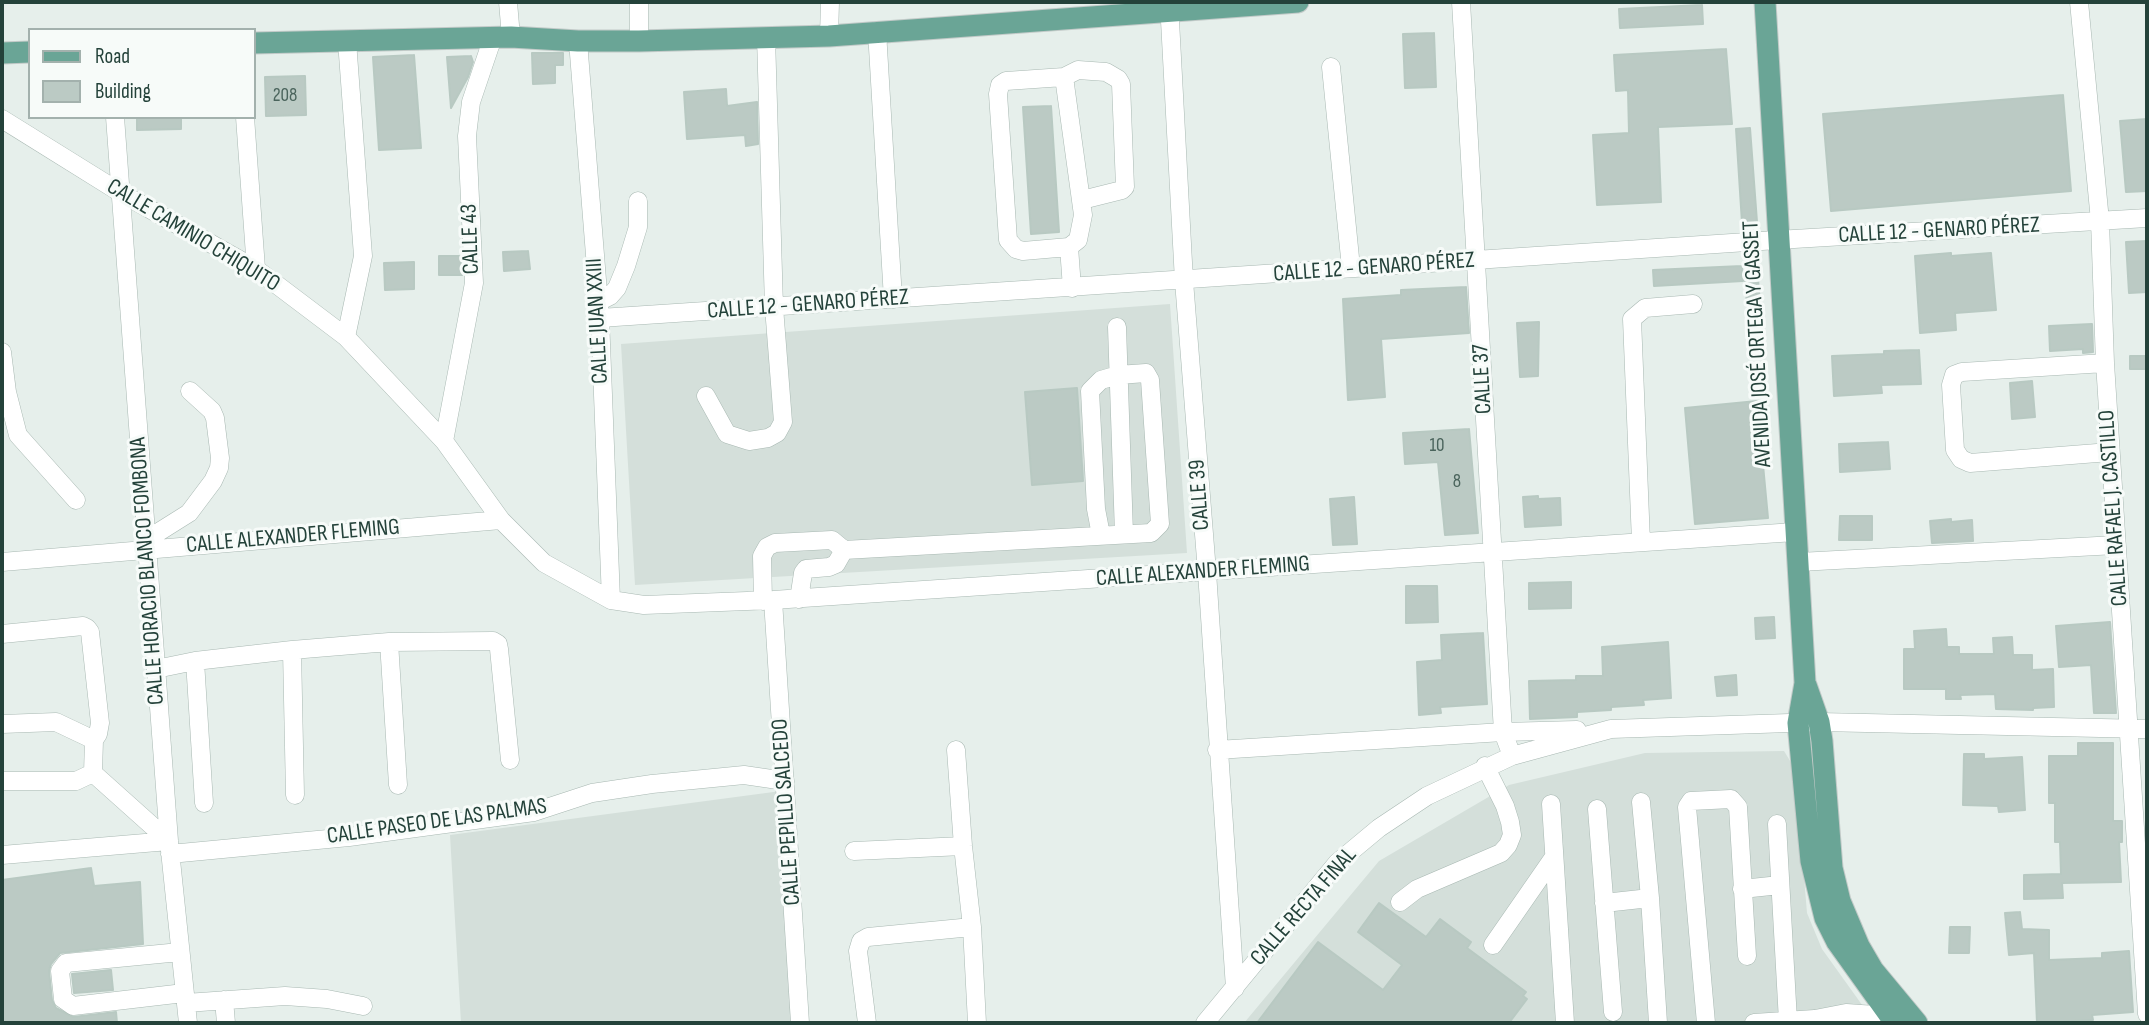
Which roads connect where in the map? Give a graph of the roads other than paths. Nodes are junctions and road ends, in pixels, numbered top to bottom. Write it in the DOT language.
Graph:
graph roads {
  1 [pos="508,2"];
  2 [pos="639,2"];
  3 [pos="830,2"];
  4 [pos="1298,2"];
  5 [pos="1461,2"];
  6 [pos="1765,2"];
  7 [pos="2079,2"];
  8 [pos="1169,6"];
  9 [pos="877,31"];
  10 [pos="829,36"];
  11 [pos="502,37"];
  12 [pos="766,37"];
  13 [pos="347,41"];
  14 [pos="578,41"];
  15 [pos="639,41"];
  16 [pos="256,43"];
  17 [pos="28,52"];
  18 [pos="2,53"];
  19 [pos="1331,67"];
  20 [pos="1064,77"];
  21 [pos="2,119"];
  22 [pos="115,119"];
  23 [pos="244,119"];
  24 [pos="121,193"];
  25 [pos="1082,200"];
  26 [pos="638,201"];
  27 [pos="2147,218"];
  28 [pos="2100,221"];
  29 [pos="1777,240"];
  30 [pos="1069,247"];
  31 [pos="1476,261"];
  32 [pos="1351,268"];
  33 [pos="256,269"];
  34 [pos="1184,281"];
  35 [pos="1072,288"];
  36 [pos="892,299"];
  37 [pos="1693,304"];
  38 [pos="774,307"];
  39 [pos="599,310"];
  40 [pos="1117,327"];
  41 [pos="346,337"];
  42 [pos="2,352"];
  43 [pos="2105,363"];
  44 [pos="1118,374"];
  45 [pos="190,391"];
  46 [pos="706,396"];
  47 [pos="444,441"];
  48 [pos="2110,452"];
  49 [pos="76,500"];
  50 [pos="501,520"];
  51 [pos="1796,532"];
  52 [pos="1124,534"];
  53 [pos="1101,535"];
  54 [pos="1641,542"];
  55 [pos="146,545"];
  56 [pos="2116,545"];
  57 [pos="844,550"];
  58 [pos="1493,553"];
  59 [pos="2,562"];
  60 [pos="1799,562"];
  61 [pos="1206,572"];
  62 [pos="799,599"];
  63 [pos="611,600"];
  64 [pos="768,600"];
  65 [pos="2,634"];
  66 [pos="389,642"];
  67 [pos="292,650"];
  68 [pos="195,661"];
  69 [pos="156,669"];
  70 [pos="1808,722"];
  71 [pos="2,724"];
  72 [pos="2128,728"];
  73 [pos="1611,729"];
  74 [pos="2147,729"];
  75 [pos="1503,732"];
  76 [pos="94,740"];
  77 [pos="956,750"];
  78 [pos="1217,750"];
  79 [pos="1512,755"];
  80 [pos="510,760"];
  81 [pos="1485,766"];
  82 [pos="93,773"];
  83 [pos="2,781"];
  84 [pos="785,781"];
  85 [pos="398,785"];
  86 [pos="295,795"];
  87 [pos="1641,802"];
  88 [pos="204,803"];
  89 [pos="1551,804"];
  90 [pos="1597,809"];
  91 [pos="1777,824"];
  92 [pos="963,846"];
  93 [pos="169,848"];
  94 [pos="854,851"];
  95 [pos="2,855"];
  96 [pos="1554,858"];
  97 [pos="1780,884"];
  98 [pos="1742,889"];
  99 [pos="1650,898"];
  100 [pos="1400,902"];
  101 [pos="1604,903"];
  102 [pos="972,928"];
  103 [pos="1493,945"];
  104 [pos="180,952"];
  105 [pos="1747,956"];
  106 [pos="1234,988"];
  107 [pos="185,998"];
  108 [pos="224,1000"];
  109 [pos="363,1006"];
  110 [pos="1613,1012"];
  111 [pos="2147,1014"];
  112 [pos="1788,1021"];
  113 [pos="1815,1021"];
  114 [pos="1896,1021"];
  115 [pos="188,1023"];
  116 [pos="226,1023"];
  117 [pos="800,1023"];
  118 [pos="867,1023"];
  119 [pos="977,1023"];
  120 [pos="1205,1023"];
  121 [pos="1565,1023"];
  122 [pos="1658,1023"];
  123 [pos="1706,1023"];
  124 [pos="1754,1023"];
  125 [pos="1917,1023"];
  1 -- 11 [label="street"];
  2 -- 15 [label="street"];
  3 -- 10 [label="street"];
  4 -- 8 [label="main road"];
  5 -- 31 [label="street, CALLE 37"];
  6 -- 29 [label="main road, AVENIDA JOSÉ ORTEGA Y GASSET"];
  7 -- 28 [label="street, CALLE RAFAEL J. CASTILLO"];
  8 -- 9 [label="main road"];
  8 -- 34 [label="street, CALLE 39"];
  9 -- 10 [label="main road"];
  9 -- 36 [label="street"];
  10 -- 12 [label="main road"];
  11 -- 13 [label="main road"];
  11 -- 14 [label="main road"];
  11 -- 47 [label="street, CALLE 43"];
  12 -- 15 [label="main road"];
  12 -- 38 [label="street"];
  13 -- 16 [label="main road"];
  13 -- 41 [label="street"];
  14 -- 15 [label="main road"];
  14 -- 39 [label="street, CALLE JUAN XXIII"];
  17 -- 18 [label="main road"];
  19 -- 32 [label="street"];
  20 -- 25 [label="street"];
  20 -- 25 [label="street"];
  20 -- 30 [label="street"];
  21 -- 24 [label="street, CALLE CAMINIO CHIQUITO"];
  22 -- 24 [label="street, CALLE HORACIO BLANCO FOMBONA"];
  23 -- 33 [label="street"];
  24 -- 33 [label="street, CALLE CAMINIO CHIQUITO"];
  24 -- 55 [label="street, CALLE HORACIO BLANCO FOMBONA"];
  25 -- 30 [label="street"];
  26 -- 39 [label="street"];
  27 -- 28 [label="street, CALLE 12 - GENARO PÉREZ"];
  28 -- 29 [label="street, CALLE 12 - GENARO PÉREZ"];
  28 -- 43 [label="street, CALLE RAFAEL J. CASTILLO"];
  29 -- 31 [label="street, CALLE 12 - GENARO PÉREZ"];
  29 -- 51 [label="main road, AVENIDA JOSÉ ORTEGA Y GASSET"];
  30 -- 35 [label="street"];
  31 -- 32 [label="street, CALLE 12 - GENARO PÉREZ"];
  31 -- 58 [label="street, CALLE 37"];
  32 -- 34 [label="street, CALLE 12 - GENARO PÉREZ"];
  33 -- 41 [label="street, CALLE CAMINIO CHIQUITO"];
  34 -- 35 [label="street, CALLE 12 - GENARO PÉREZ"];
  34 -- 61 [label="street, CALLE 39"];
  35 -- 36 [label="street, CALLE 12 - GENARO PÉREZ"];
  36 -- 38 [label="street, CALLE 12 - GENARO PÉREZ"];
  37 -- 54 [label="street"];
  38 -- 39 [label="street, CALLE 12 - GENARO PÉREZ"];
  38 -- 46 [label="street"];
  39 -- 63 [label="street, CALLE JUAN XXIII"];
  40 -- 44 [label="street"];
  41 -- 47 [label="street, CALLE CAMINIO CHIQUITO"];
  42 -- 49 [label="street"];
  43 -- 48 [label="street, CALLE RAFAEL J. CASTILLO"];
  43 -- 48 [label="street"];
  44 -- 52 [label="street"];
  44 -- 52 [label="street"];
  44 -- 53 [label="street"];
  45 -- 55 [label="street"];
  47 -- 50 [label="street, CALLE CAMINIO CHIQUITO"];
  48 -- 56 [label="street, CALLE RAFAEL J. CASTILLO"];
  50 -- 55 [label="street, CALLE ALEXANDER FLEMING"];
  50 -- 63 [label="street, CALLE CAMINIO CHIQUITO"];
  51 -- 54 [label="street, CALLE ALEXANDER FLEMING"];
  51 -- 60 [label="main road, AVENIDA JOSÉ ORTEGA Y GASSET"];
  52 -- 53 [label="street"];
  53 -- 57 [label="street"];
  54 -- 58 [label="street, CALLE ALEXANDER FLEMING"];
  55 -- 59 [label="street, CALLE ALEXANDER FLEMING"];
  55 -- 69 [label="street, CALLE HORACIO BLANCO FOMBONA"];
  56 -- 60 [label="street"];
  56 -- 72 [label="street, CALLE RAFAEL J. CASTILLO"];
  57 -- 62 [label="street"];
  57 -- 64 [label="street, CALLE PEPILLO SALCEDO"];
  58 -- 61 [label="street, CALLE ALEXANDER FLEMING"];
  58 -- 75 [label="street, CALLE 37"];
  60 -- 70 [label="main road, AVENIDA JOSÉ ORTEGA Y GASSET"];
  61 -- 62 [label="street, CALLE ALEXANDER FLEMING"];
  61 -- 78 [label="street, CALLE 39"];
  62 -- 64 [label="street, CALLE ALEXANDER FLEMING"];
  63 -- 64 [label="street, CALLE ALEXANDER FLEMING"];
  64 -- 84 [label="street, CALLE PEPILLO SALCEDO"];
  65 -- 76 [label="street"];
  66 -- 67 [label="street"];
  66 -- 80 [label="street"];
  66 -- 85 [label="street"];
  67 -- 68 [label="street"];
  67 -- 86 [label="street"];
  68 -- 69 [label="street"];
  68 -- 88 [label="street"];
  69 -- 93 [label="street, CALLE HORACIO BLANCO FOMBONA"];
  70 -- 72 [label="street, CALLE RECTA FINAL"];
  70 -- 73 [label="street, CALLE RECTA FINAL"];
  70 -- 114 [label="main road, AVENIDA JOSÉ ORTEGA Y GASSET"];
  70 -- 125 [label="main road, AVENIDA JOSÉ ORTEGA Y GASSET"];
  71 -- 76 [label="street"];
  72 -- 74 [label="street, CALLE RECTA FINAL"];
  72 -- 111 [label="street, CALLE RAFAEL J. CASTILLO"];
  73 -- 75 [label="street"];
  73 -- 79 [label="street, CALLE RECTA FINAL"];
  75 -- 78 [label="street"];
  75 -- 79 [label="street, CALLE 37"];
  76 -- 82 [label="street"];
  77 -- 92 [label="street"];
  78 -- 106 [label="street, CALLE 39"];
  79 -- 81 [label="street, CALLE RECTA FINAL"];
  81 -- 100 [label="street"];
  81 -- 106 [label="street, CALLE RECTA FINAL"];
  82 -- 83 [label="street"];
  82 -- 93 [label="street"];
  84 -- 93 [label="street, CALLE PASEO DE LAS PALMAS"];
  84 -- 117 [label="street, CALLE PEPILLO SALCEDO"];
  87 -- 99 [label="street"];
  89 -- 96 [label="street"];
  90 -- 101 [label="street"];
  91 -- 97 [label="street"];
  92 -- 94 [label="street"];
  92 -- 102 [label="street"];
  93 -- 95 [label="street, CALLE PASEO DE LAS PALMAS"];
  93 -- 104 [label="street, CALLE HORACIO BLANCO FOMBONA"];
  96 -- 103 [label="street"];
  96 -- 121 [label="street"];
  97 -- 98 [label="street"];
  97 -- 112 [label="street"];
  98 -- 105 [label="street"];
  98 -- 123 [label="street"];
  99 -- 101 [label="street"];
  99 -- 122 [label="street"];
  101 -- 110 [label="street"];
  102 -- 118 [label="street"];
  102 -- 119 [label="street"];
  104 -- 107 [label="street, CALLE HORACIO BLANCO FOMBONA"];
  104 -- 107 [label="street"];
  106 -- 120 [label="street, CALLE RECTA FINAL"];
  107 -- 108 [label="street"];
  107 -- 115 [label="street, CALLE HORACIO BLANCO FOMBONA"];
  108 -- 109 [label="street"];
  108 -- 116 [label="street"];
  112 -- 113 [label="street"];
  112 -- 124 [label="street"];
  113 -- 114 [label="street"];
}
